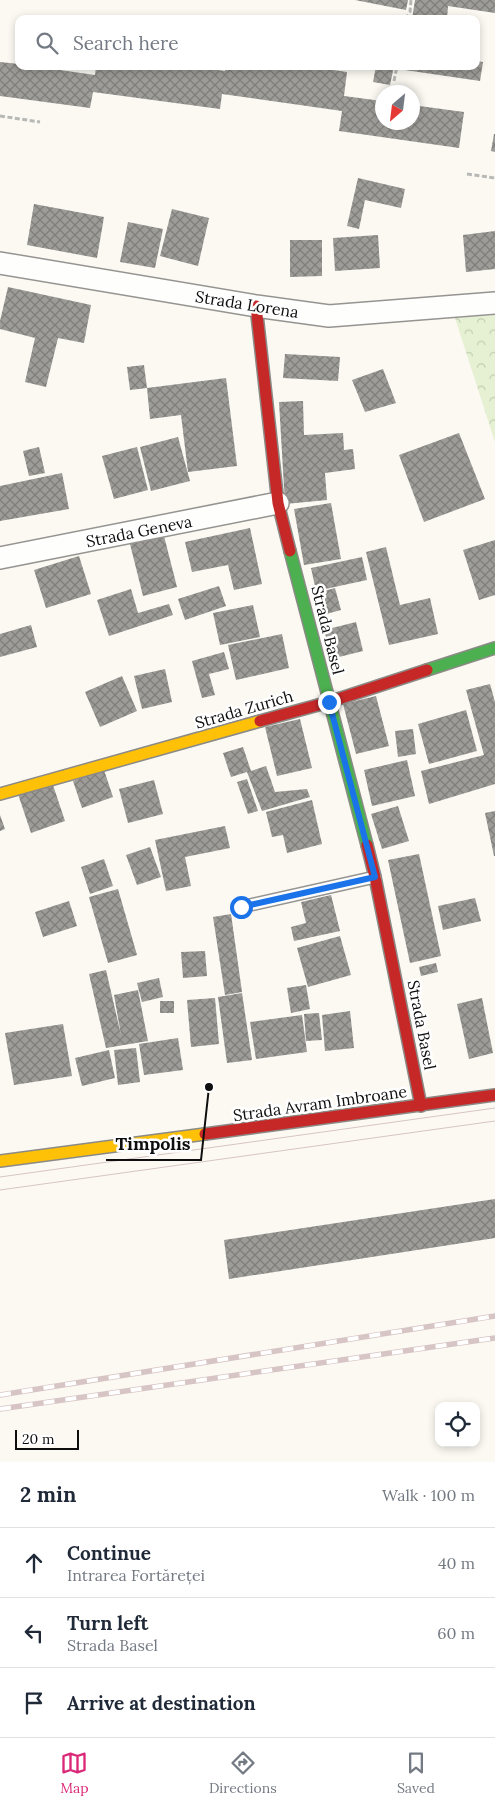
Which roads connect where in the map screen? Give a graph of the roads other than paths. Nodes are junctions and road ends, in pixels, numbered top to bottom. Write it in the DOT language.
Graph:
graph roads {
  1 [pos="0,264"];
  2 [pos="495,303"];
  3 [pos="256,306"];
  4 [pos="278,503"];
  5 [pos="0,558"];
  6 [pos="495,648"];
  7 [pos="329,702"];
  8 [pos="0,794"];
  9 [pos="375,877"];
  10 [pos="241,907"];
  11 [pos="495,1095"];
  12 [pos="421,1106"];
  13 [pos="0,1161"];
  1 -- 3 [label="street, Strada Lorena"];
  2 -- 3 [label="street, Strada Lorena"];
  3 -- 4 [label="street, Strada Basel"];
  4 -- 5 [label="street, Strada Geneva"];
  4 -- 7 [label="street, Strada Basel"];
  6 -- 7 [label="street, Strada Zurich"];
  7 -- 8 [label="street, Strada Zurich"];
  7 -- 9 [label="street, Strada Basel"];
  9 -- 10 [label="lane"];
  9 -- 12 [label="street, Strada Basel"];
  11 -- 12 [label="street, Strada Avram Imbroane"];
  12 -- 13 [label="street, Strada Avram Imbroane"];
}
